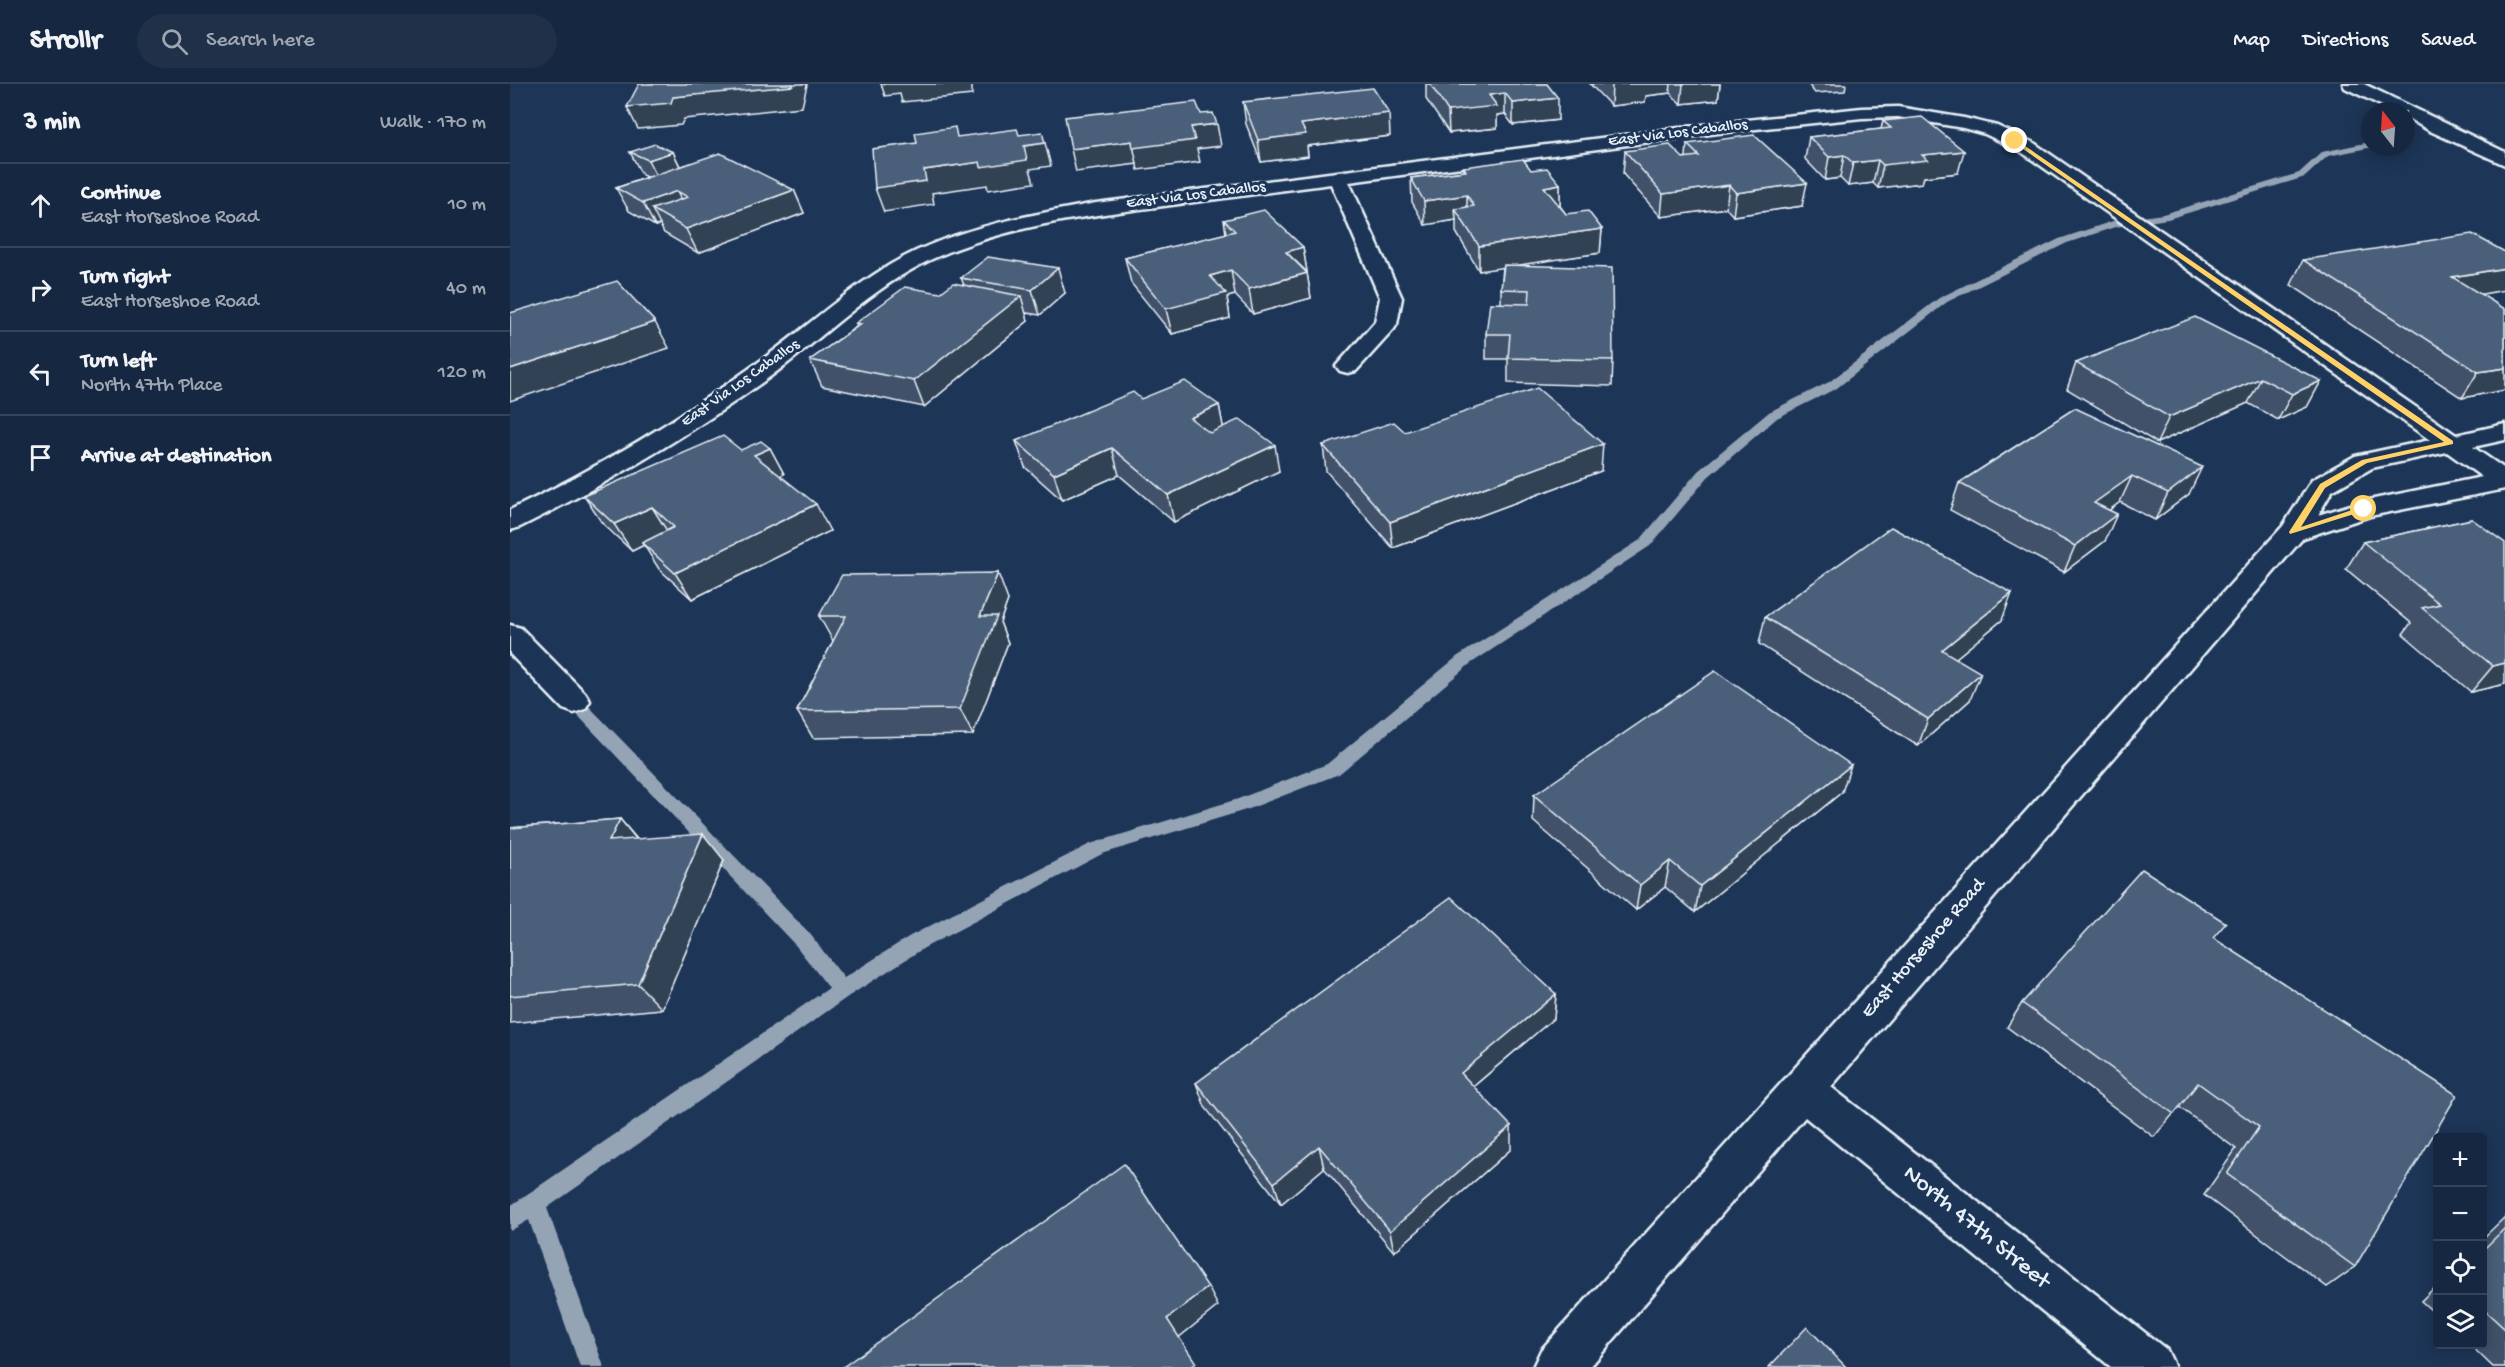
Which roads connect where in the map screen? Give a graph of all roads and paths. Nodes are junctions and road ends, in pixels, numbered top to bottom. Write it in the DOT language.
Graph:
graph roads {
  1 [pos="2374,84"];
  2 [pos="2343,86"];
  3 [pos="2376,102"];
  4 [pos="2415,119"];
  5 [pos="2457,135"];
  6 [pos="2505,159"];
  7 [pos="1338,178"];
  8 [pos="1348,366"];
  9 [pos="2505,432"];
  10 [pos="2450,443"];
  11 [pos="2505,481"];
  12 [pos="510,521"];
  13 [pos="2293,532"];
  14 [pos="510,635"];
  15 [pos="574,701"];
  16 [pos="1802,1089"];
  17 [pos="1558,1367"];
  18 [pos="2150,1367"];
  1 -- 5 [label="street"];
  2 -- 3 [label="street"];
  2 -- 5 [label="street"];
  4 -- 5 [label="street"];
  5 -- 6 [label="street"];
  7 -- 8 [label="street"];
  7 -- 10 [label="street, East Via Los Caballos"];
  7 -- 12 [label="street, East Via Los Caballos"];
  9 -- 10 [label="street, East Horseshoe Road"];
  10 -- 11 [label="street, East Via Los Caballos"];
  10 -- 13 [label="street, East Horseshoe Road"];
  11 -- 13 [label="street"];
  13 -- 16 [label="street, East Horseshoe Road"];
  14 -- 15 [label="street"];
  16 -- 17 [label="street, East Horseshoe Road"];
  16 -- 18 [label="street, North 47th Street"];
}
